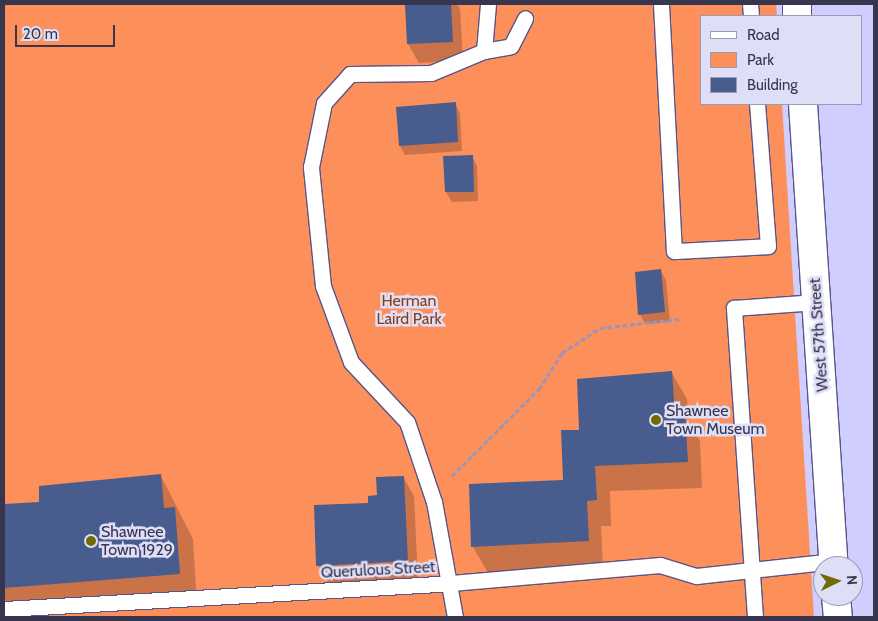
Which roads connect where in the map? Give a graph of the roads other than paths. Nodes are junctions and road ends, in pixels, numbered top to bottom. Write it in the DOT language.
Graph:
graph roads {
  1 [pos="488,4"];
  2 [pos="661,4"];
  3 [pos="525,18"];
  4 [pos="484,50"];
  5 [pos="757,105"];
  6 [pos="803,105"];
  7 [pos="816,302"];
  8 [pos="833,556"];
  9 [pos="813,566"];
  10 [pos="752,570"];
  11 [pos="452,583"];
  12 [pos="4,609"];
  13 [pos="456,617"];
  14 [pos="756,617"];
  1 -- 4 [label="lane"];
  2 -- 5 [label="lane"];
  3 -- 4 [label="lane"];
  4 -- 11 [label="lane"];
  6 -- 7 [label="street, West 57th Street"];
  7 -- 8 [label="street, West 57th Street"];
  7 -- 10 [label="lane"];
  9 -- 10 [label="lane, Querulous Street"];
  10 -- 11 [label="lane, Querulous Street"];
  10 -- 14 [label="lane"];
  11 -- 12 [label="lane, Querulous Street"];
  11 -- 13 [label="lane"];
}
